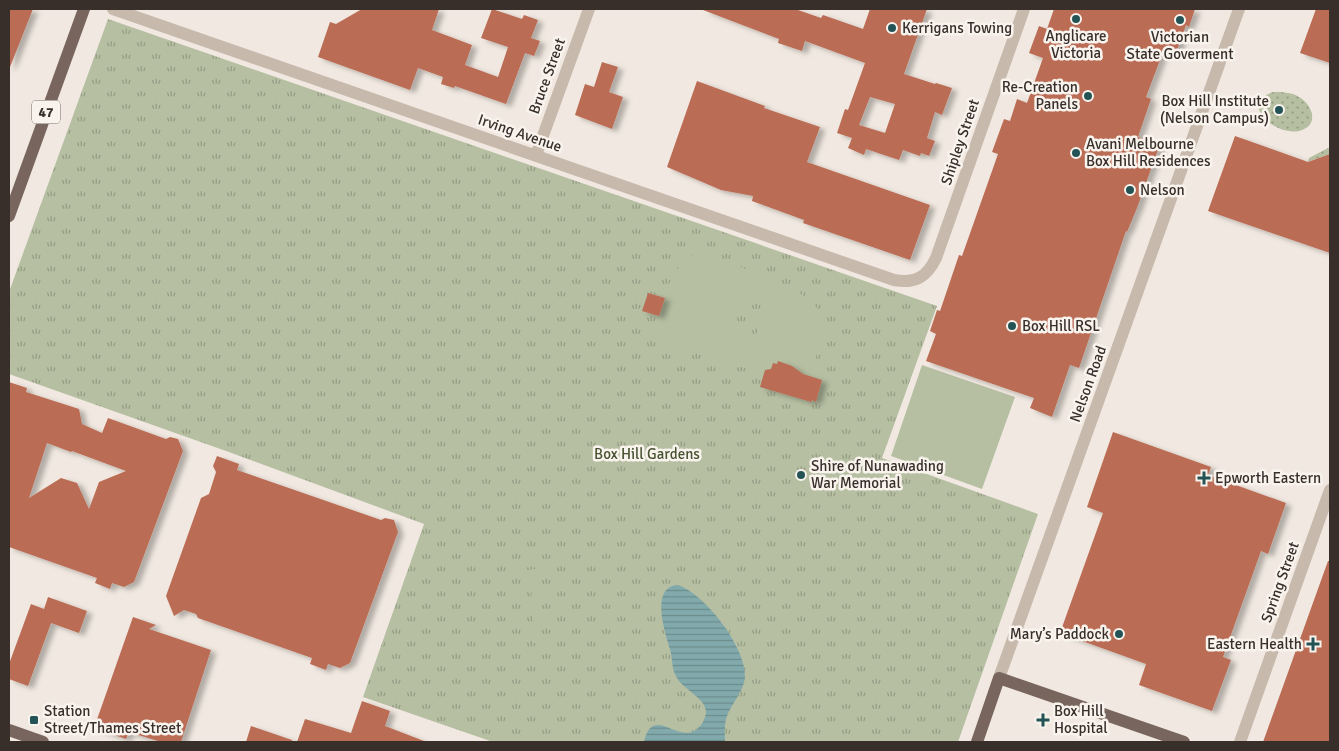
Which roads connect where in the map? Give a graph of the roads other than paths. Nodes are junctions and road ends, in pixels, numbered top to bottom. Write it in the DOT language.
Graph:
graph roads {
  1 [pos="84,9"];
  2 [pos="113,9"];
  3 [pos="589,9"];
  4 [pos="1024,9"];
  5 [pos="1240,9"];
  6 [pos="536,155"];
  7 [pos="9,216"];
  8 [pos="918,280"];
  9 [pos="1330,490"];
  10 [pos="999,678"];
  11 [pos="9,730"];
  12 [pos="44,742"];
  13 [pos="977,742"];
  14 [pos="1184,742"];
  15 [pos="1240,742"];
  1 -- 7 [label="main road, 47"];
  2 -- 6 [label="street, Irving Avenue"];
  3 -- 6 [label="street, Bruce Street"];
  4 -- 8 [label="street, Shipley Street"];
  5 -- 10 [label="street, Nelson Road"];
  6 -- 8 [label="street, Irving Avenue"];
  9 -- 15 [label="street, Spring Street"];
  10 -- 13 [label="main road, Nelson Road"];
  10 -- 14 [label="main road"];
  11 -- 12 [label="main road"];
}
